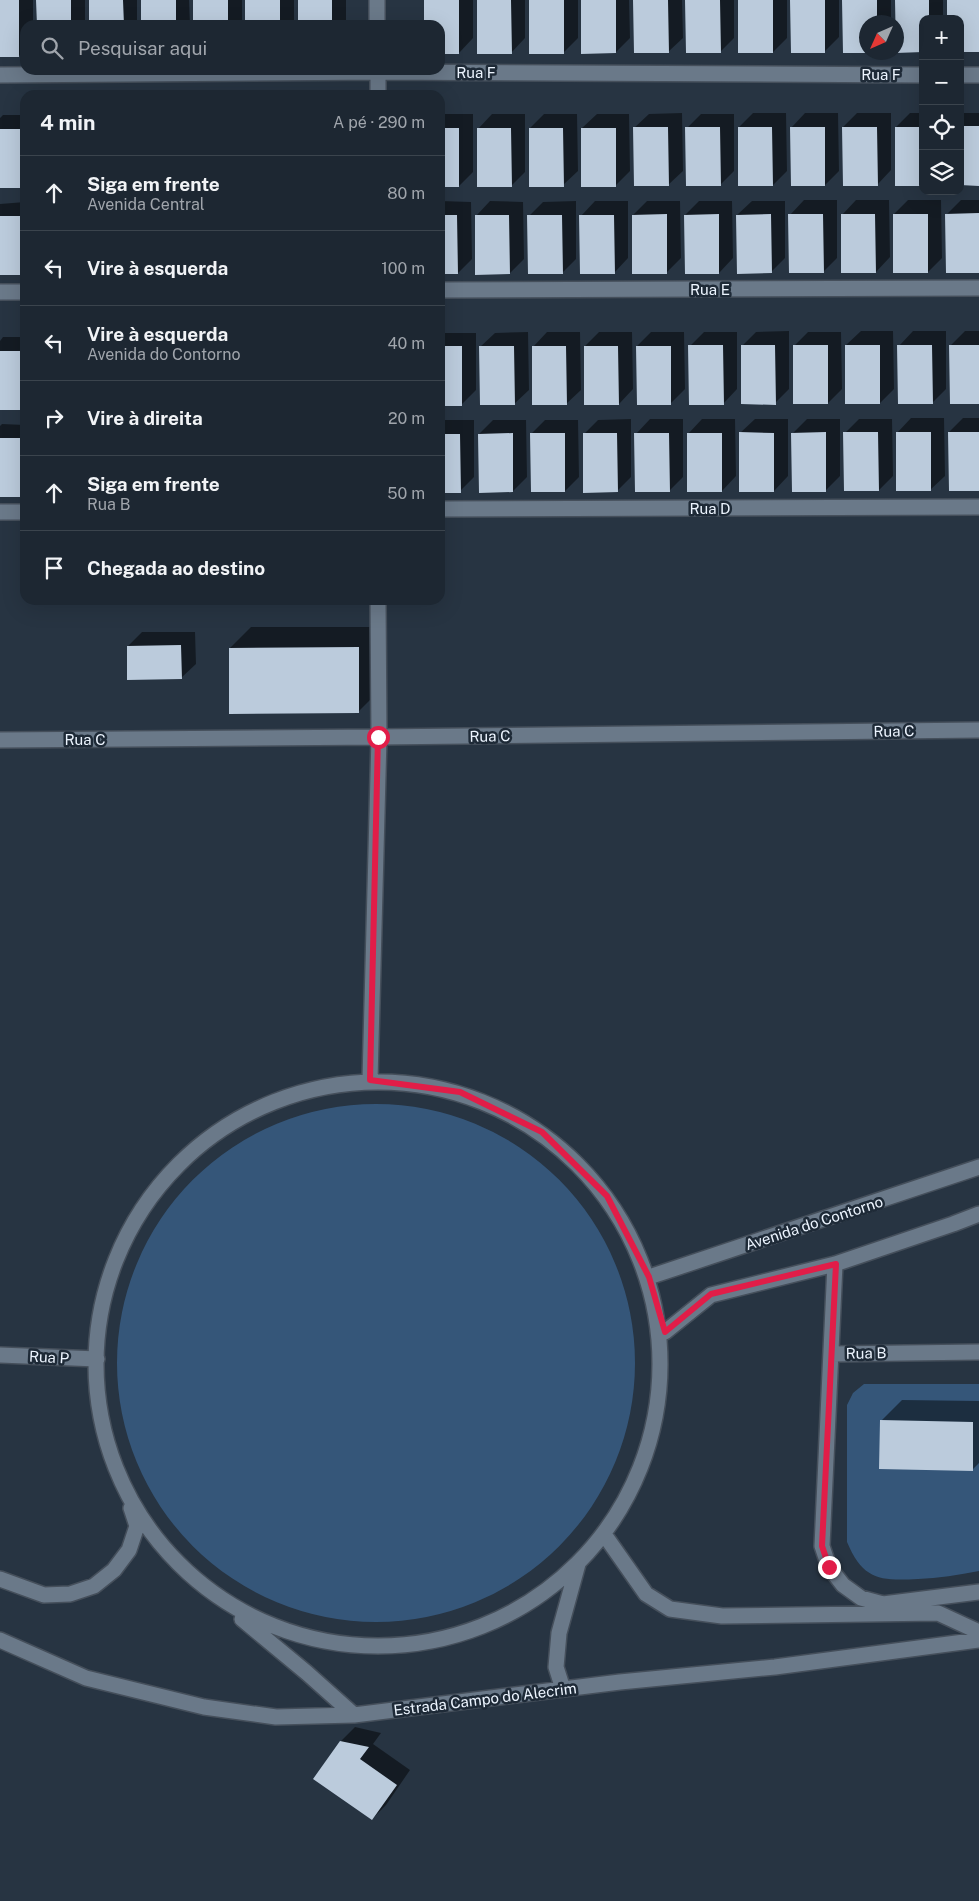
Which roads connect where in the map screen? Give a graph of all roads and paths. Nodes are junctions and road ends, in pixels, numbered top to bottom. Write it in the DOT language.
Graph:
graph roads {
  1 [pos="377,0"];
  2 [pos="377,20"];
  3 [pos="445,71"];
  4 [pos="0,75"];
  5 [pos="20,75"];
  6 [pos="378,75"];
  7 [pos="919,75"];
  8 [pos="964,75"];
  9 [pos="979,75"];
  10 [pos="378,90"];
  11 [pos="979,288"];
  12 [pos="445,290"];
  13 [pos="0,292"];
  14 [pos="20,292"];
  15 [pos="979,507"];
  16 [pos="445,509"];
  17 [pos="0,512"];
  18 [pos="20,512"];
  19 [pos="378,605"];
  20 [pos="979,730"];
  21 [pos="378,737"];
  22 [pos="0,740"];
  23 [pos="370,1080"];
  24 [pos="979,1168"];
  25 [pos="979,1214"];
  26 [pos="836,1264"];
  27 [pos="649,1277"];
  28 [pos="665,1332"];
  29 [pos="979,1352"];
  30 [pos="832,1354"];
  31 [pos="0,1355"];
  32 [pos="97,1359"];
  33 [pos="129,1502"];
  34 [pos="606,1537"];
  35 [pos="579,1563"];
  36 [pos="190,1578"];
  37 [pos="0,1579"];
  38 [pos="979,1592"];
  39 [pos="979,1632"];
  40 [pos="0,1640"];
  41 [pos="979,1640"];
  42 [pos="563,1689"];
  43 [pos="354,1715"];
  1 -- 2 [label="street"];
  3 -- 7 [label="street, Rua F"];
  4 -- 5 [label="street, Rua F"];
  6 -- 10 [label="street"];
  8 -- 9 [label="street"];
  11 -- 12 [label="street, Rua E"];
  13 -- 14 [label="street"];
  15 -- 16 [label="street, Rua D"];
  17 -- 18 [label="street"];
  19 -- 21 [label="street"];
  20 -- 21 [label="street, Rua C"];
  21 -- 22 [label="street, Rua C"];
  21 -- 23 [label="street"];
  23 -- 27 [label="street"];
  23 -- 32 [label="street"];
  24 -- 27 [label="street, Avenida do Contorno"];
  25 -- 26 [label="street"];
  26 -- 28 [label="street"];
  26 -- 30 [label="street"];
  27 -- 28 [label="street"];
  28 -- 34 [label="street"];
  29 -- 30 [label="street, Rua B"];
  30 -- 38 [label="street, Rua B"];
  31 -- 32 [label="street, Rua P"];
  32 -- 33 [label="street"];
  33 -- 36 [label="street"];
  33 -- 37 [label="street"];
  34 -- 35 [label="street"];
  34 -- 39 [label="street"];
  35 -- 36 [label="street"];
  35 -- 42 [label="street"];
  36 -- 43 [label="street"];
  40 -- 43 [label="street, Estrada Campo do Alecrim"];
  41 -- 42 [label="street, Estrada Campo do Alecrim"];
  42 -- 43 [label="street, Estrada Campo do Alecrim"];
}
